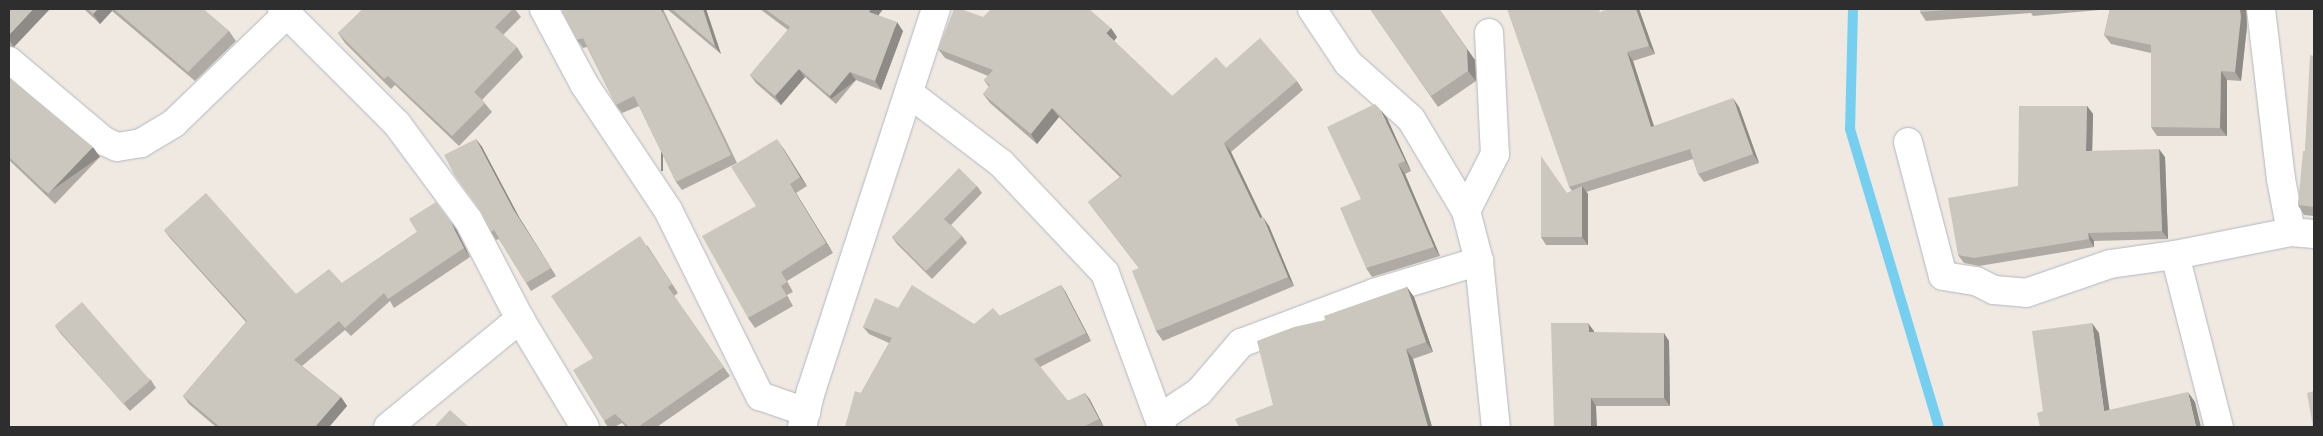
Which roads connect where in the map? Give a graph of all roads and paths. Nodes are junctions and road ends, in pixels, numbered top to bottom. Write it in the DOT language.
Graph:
graph roads {
  1 [pos="544,9"];
  2 [pos="936,9"];
  3 [pos="1312,9"];
  4 [pos="2262,9"];
  5 [pos="285,11"];
  6 [pos="1489,33"];
  7 [pos="9,61"];
  8 [pos="909,93"];
  9 [pos="1908,142"];
  10 [pos="1466,211"];
  11 [pos="2302,233"];
  12 [pos="2175,256"];
  13 [pos="1479,261"];
  14 [pos="520,319"];
  15 [pos="804,420"];
  16 [pos="1161,423"];
  17 [pos="388,427"];
  18 [pos="585,427"];
  19 [pos="1496,427"];
  20 [pos="2219,427"];
  1 -- 15 [label="street"];
  2 -- 8 [label="street"];
  3 -- 10 [label="street"];
  4 -- 11 [label="street"];
  5 -- 7 [label="street"];
  5 -- 14 [label="street"];
  6 -- 10 [label="street"];
  8 -- 15 [label="street"];
  8 -- 16 [label="street"];
  9 -- 12 [label="street"];
  10 -- 13 [label="street"];
  11 -- 12 [label="street"];
  12 -- 20 [label="street"];
  13 -- 16 [label="street"];
  13 -- 19 [label="street"];
  14 -- 17 [label="street"];
  14 -- 18 [label="street"];
}
